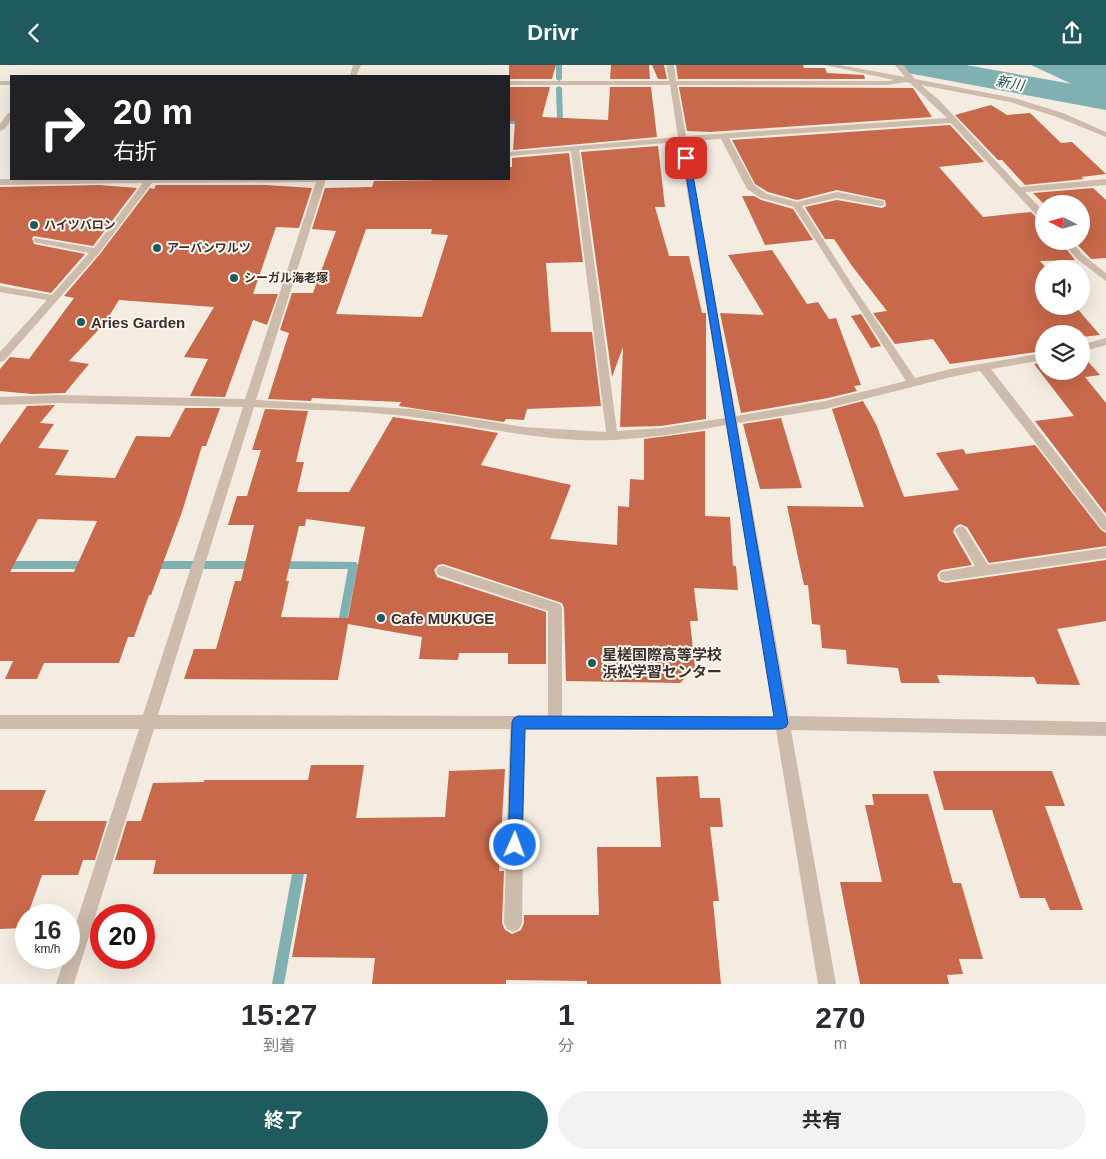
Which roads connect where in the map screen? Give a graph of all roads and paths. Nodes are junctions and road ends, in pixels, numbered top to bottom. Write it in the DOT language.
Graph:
graph roads {
  1 [pos="670,65"];
  2 [pos="829,65"];
  3 [pos="899,65"];
  4 [pos="908,77"];
  5 [pos="510,83"];
  6 [pos="673,83"];
  7 [pos="10,116"];
  8 [pos="953,120"];
  9 [pos="0,129"];
  10 [pos="1106,135"];
  11 [pos="724,136"];
  12 [pos="683,139"];
  13 [pos="575,148"];
  14 [pos="510,154"];
  15 [pos="236,180"];
  16 [pos="321,180"];
  17 [pos="150,181"];
  18 [pos="0,182"];
  19 [pos="1106,182"];
  20 [pos="1018,190"];
  21 [pos="881,203"];
  22 [pos="797,205"];
  23 [pos="1035,208"];
  24 [pos="37,240"];
  25 [pos="1074,250"];
  26 [pos="96,251"];
  27 [pos="1106,278"];
  28 [pos="0,289"];
  29 [pos="54,298"];
  30 [pos="1106,341"];
  31 [pos="1090,346"];
  32 [pos="1035,358"];
  33 [pos="0,359"];
  34 [pos="983,367"];
  35 [pos="913,383"];
  36 [pos="0,401"];
  37 [pos="249,403"];
  38 [pos="730,421"];
  39 [pos="612,436"];
  40 [pos="1106,526"];
  41 [pos="962,531"];
  42 [pos="1106,553"];
  43 [pos="443,571"];
  44 [pos="985,571"];
  45 [pos="946,576"];
  46 [pos="0,721"];
  47 [pos="148,722"];
  48 [pos="518,722"];
  49 [pos="555,722"];
  50 [pos="781,723"];
  51 [pos="1106,729"];
  52 [pos="513,923"];
  53 [pos="65,984"];
  54 [pos="827,984"];
  1 -- 6 [label="street"];
  2 -- 4 [label="street"];
  3 -- 4 [label="street"];
  4 -- 6 [label="street"];
  4 -- 8 [label="street"];
  4 -- 10 [label="street"];
  5 -- 6 [label="street"];
  6 -- 12 [label="street"];
  7 -- 9 [label="street"];
  8 -- 11 [label="street"];
  8 -- 20 [label="street"];
  11 -- 12 [label="street"];
  11 -- 22 [label="street"];
  12 -- 13 [label="street"];
  12 -- 38 [label="street"];
  13 -- 14 [label="street"];
  13 -- 39 [label="street"];
  15 -- 17 [label="street"];
  16 -- 37 [label="street"];
  17 -- 18 [label="street"];
  17 -- 26 [label="street"];
  19 -- 20 [label="street"];
  20 -- 23 [label="street"];
  21 -- 22 [label="street"];
  22 -- 35 [label="street"];
  24 -- 26 [label="street"];
  25 -- 27 [label="street"];
  26 -- 29 [label="street"];
  28 -- 29 [label="street"];
  29 -- 33 [label="street"];
  30 -- 31 [label="street"];
  32 -- 34 [label="street"];
  34 -- 35 [label="street"];
  34 -- 40 [label="street"];
  35 -- 38 [label="street"];
  36 -- 37 [label="street"];
  37 -- 39 [label="street"];
  37 -- 47 [label="street"];
  38 -- 39 [label="street"];
  38 -- 50 [label="street"];
  41 -- 44 [label="street"];
  42 -- 44 [label="street"];
  43 -- 49 [label="street"];
  44 -- 45 [label="street"];
  46 -- 47 [label="street"];
  47 -- 48 [label="street"];
  47 -- 53 [label="street"];
  48 -- 49 [label="street"];
  48 -- 52 [label="street"];
  49 -- 50 [label="street"];
  50 -- 51 [label="street"];
  50 -- 54 [label="street"];
}
